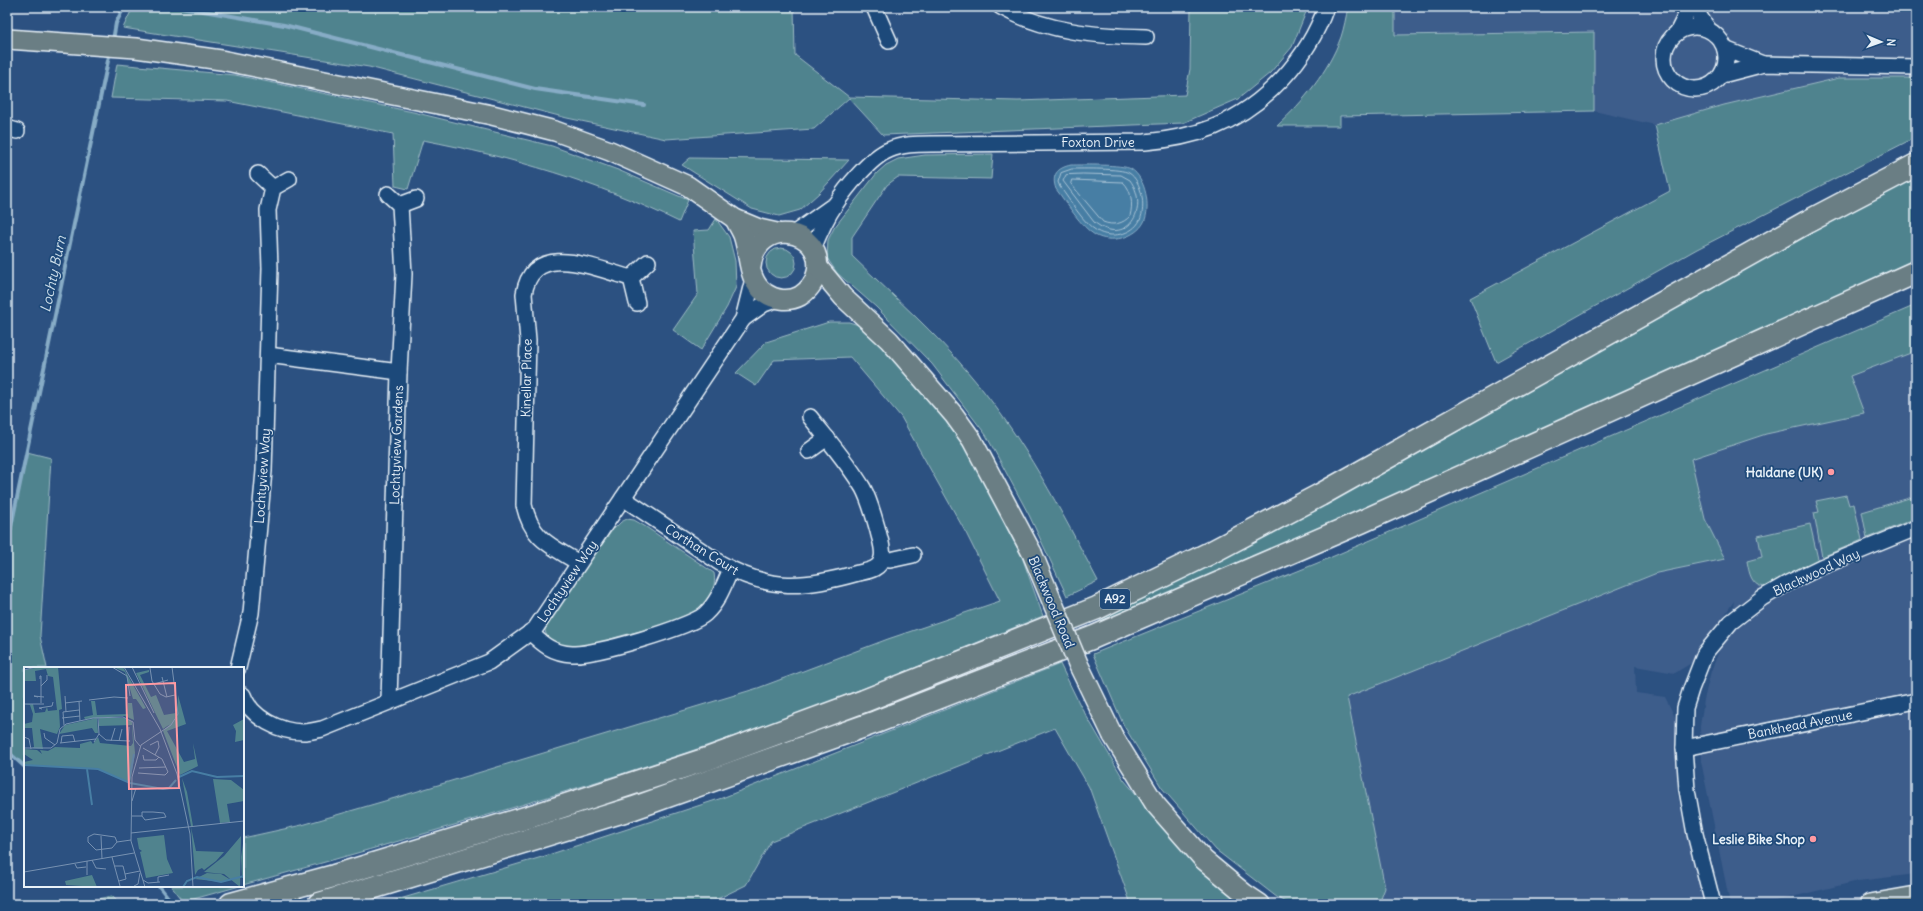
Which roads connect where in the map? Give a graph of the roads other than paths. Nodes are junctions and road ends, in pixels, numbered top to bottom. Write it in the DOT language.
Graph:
graph roads {
  1 [pos="1001,7"];
  2 [pos="1326,7"];
  3 [pos="1690,7"];
  4 [pos="1697,7"];
  5 [pos="876,8"];
  6 [pos="1709,30"];
  7 [pos="1677,33"];
  8 [pos="1146,37"];
  9 [pos="7,39"];
  10 [pos="889,41"];
  11 [pos="1725,49"];
  12 [pos="1764,64"];
  13 [pos="1916,67"];
  14 [pos="1722,75"];
  15 [pos="1916,165"];
  16 [pos="258,174"];
  17 [pos="289,179"];
  18 [pos="273,188"];
  19 [pos="388,194"];
  20 [pos="416,199"];
  21 [pos="835,204"];
  22 [pos="400,206"];
  23 [pos="735,219"];
  24 [pos="785,233"];
  25 [pos="813,249"];
  26 [pos="648,262"];
  27 [pos="818,267"];
  28 [pos="1916,272"];
  29 [pos="752,273"];
  30 [pos="631,278"];
  31 [pos="799,296"];
  32 [pos="843,297"];
  33 [pos="778,299"];
  34 [pos="637,303"];
  35 [pos="743,319"];
  36 [pos="268,355"];
  37 [pos="398,372"];
  38 [pos="810,417"];
  39 [pos="827,438"];
  40 [pos="809,451"];
  41 [pos="622,498"];
  42 [pos="1916,528"];
  43 [pos="913,555"];
  44 [pos="882,559"];
  45 [pos="579,563"];
  46 [pos="731,569"];
  47 [pos="530,632"];
  48 [pos="238,667"];
  49 [pos="244,697"];
  50 [pos="389,700"];
  51 [pos="1916,701"];
  52 [pos="1684,748"];
  53 [pos="1916,896"];
  54 [pos="231,904"];
  55 [pos="319,904"];
  56 [pos="1260,904"];
  57 [pos="1713,904"];
  58 [pos="1870,904"];
  1 -- 8 [label="street"];
  2 -- 21 [label="street, Foxton Drive"];
  3 -- 7 [label="street"];
  4 -- 6 [label="street"];
  5 -- 10 [label="street"];
  6 -- 7 [label="street"];
  6 -- 11 [label="street"];
  7 -- 14 [label="street"];
  9 -- 23 [label="main road"];
  11 -- 12 [label="street"];
  11 -- 14 [label="street"];
  12 -- 13 [label="street"];
  12 -- 14 [label="street"];
  15 -- 54 [label="highway, A92"];
  16 -- 18 [label="street"];
  17 -- 18 [label="street"];
  18 -- 36 [label="street, Lochtyview Way"];
  19 -- 22 [label="street"];
  20 -- 22 [label="street"];
  21 -- 24 [label="street, Foxton Drive"];
  21 -- 25 [label="street, Foxton Drive"];
  22 -- 37 [label="street, Lochtyview Gardens"];
  23 -- 24 [label="main road"];
  23 -- 29 [label="main road"];
  24 -- 25 [label="main road"];
  24 -- 29 [label="main road"];
  25 -- 27 [label="main road"];
  26 -- 30 [label="street"];
  27 -- 31 [label="main road"];
  27 -- 32 [label="main road, Blackwood Road"];
  28 -- 55 [label="highway, A92"];
  29 -- 33 [label="main road"];
  29 -- 35 [label="street, Lochtyview Way"];
  30 -- 34 [label="street"];
  30 -- 45 [label="street, Kinellar Place"];
  31 -- 32 [label="main road"];
  31 -- 33 [label="main road"];
  32 -- 56 [label="main road, Blackwood Road, bridge"];
  33 -- 35 [label="street, Lochtyview Way"];
  35 -- 41 [label="street, Lochtyview Way"];
  36 -- 37 [label="street"];
  36 -- 48 [label="street, Lochtyview Way"];
  37 -- 50 [label="street, Lochtyview Gardens"];
  38 -- 39 [label="street"];
  39 -- 40 [label="street"];
  39 -- 44 [label="street"];
  41 -- 45 [label="street, Lochtyview Way"];
  41 -- 46 [label="street, Corthan Court"];
  42 -- 52 [label="street, Blackwood Way"];
  43 -- 44 [label="street"];
  44 -- 46 [label="street, Corthan Court"];
  45 -- 47 [label="street, Lochtyview Way"];
  46 -- 47 [label="street"];
  47 -- 50 [label="street, Lochtyview Way"];
  49 -- 50 [label="street, Lochtyview Way"];
  51 -- 52 [label="street, Bankhead Avenue"];
  52 -- 57 [label="street, Blackwood Way"];
  53 -- 58 [label="main road"];
}
